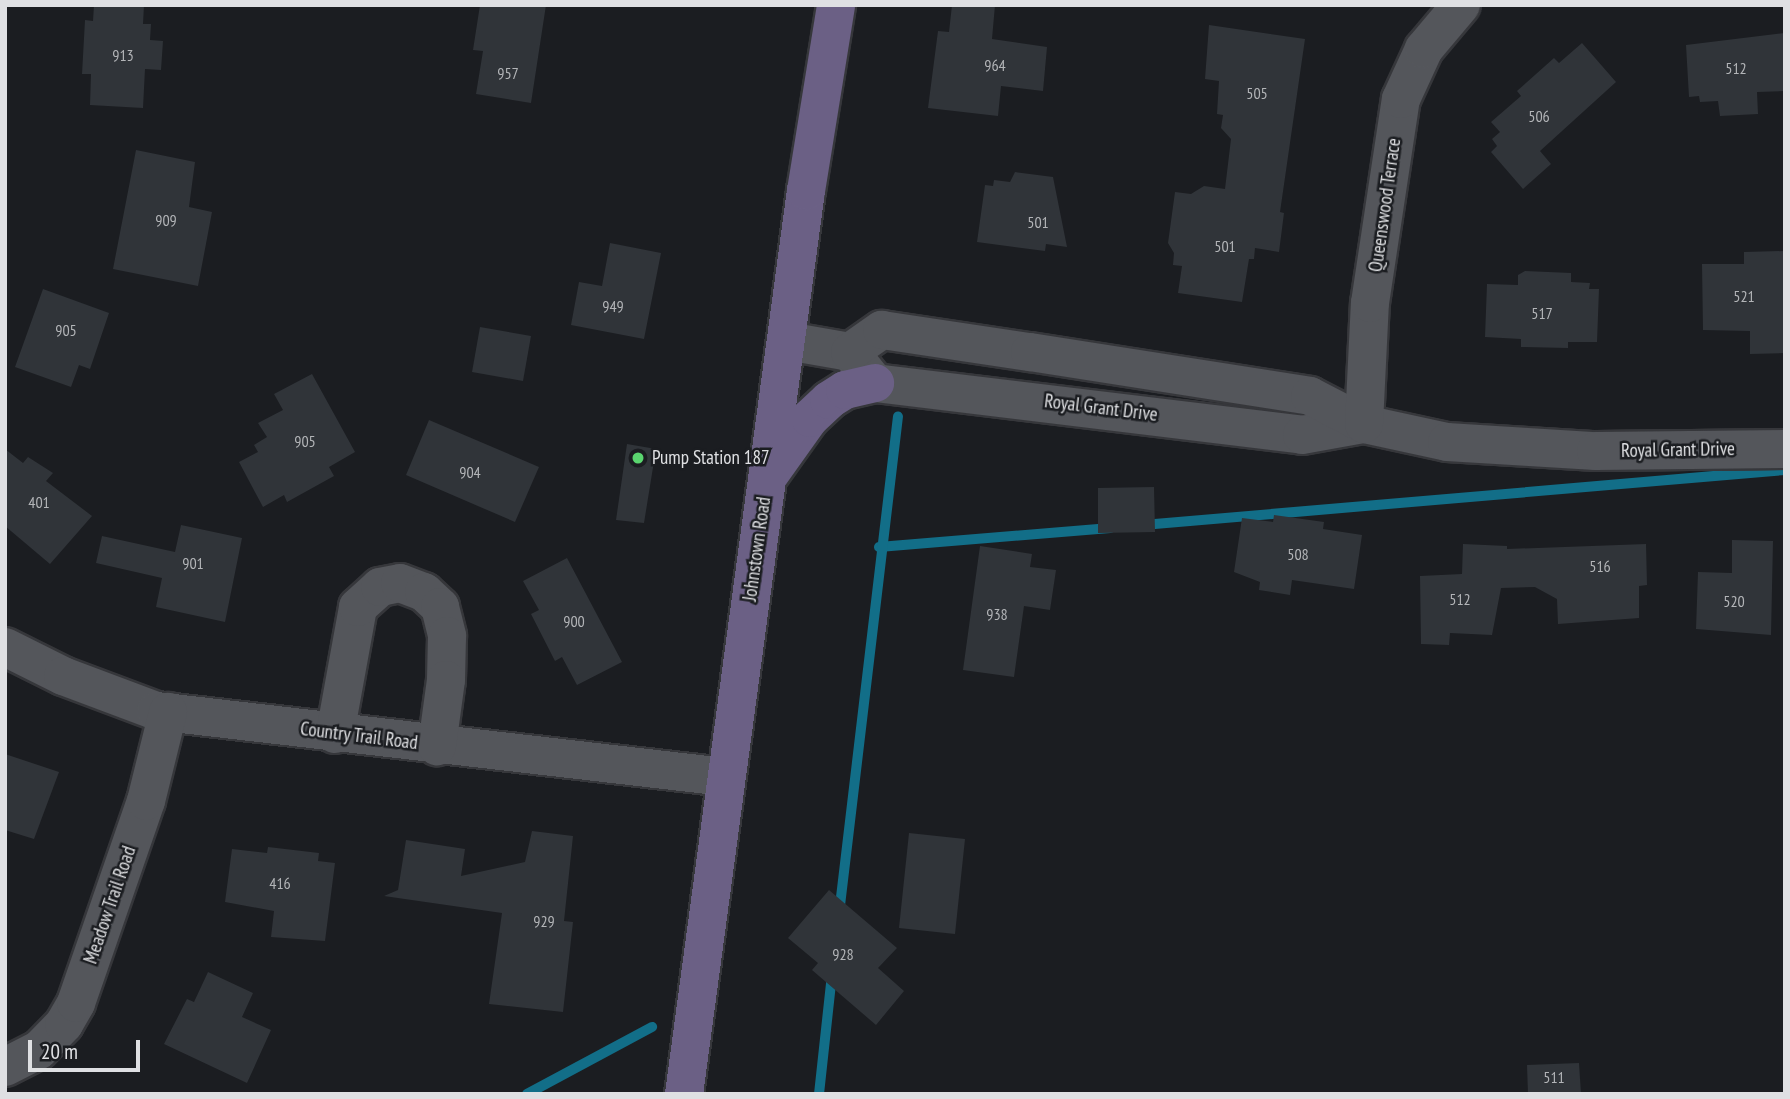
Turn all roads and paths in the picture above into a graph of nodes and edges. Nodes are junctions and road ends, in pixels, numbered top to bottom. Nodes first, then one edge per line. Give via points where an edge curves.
1 (836, 5) edge
2 (1461, 5) edge
3 (787, 341) junction
4 (850, 352) junction
5 (876, 383) junction
6 (1364, 424) junction
7 (1785, 449) edge
8 (767, 479) junction
9 (5, 647) edge
10 (168, 712) junction
11 (335, 734) junction
12 (437, 746) junction
13 (724, 777) junction
14 (5, 1068) edge
15 (684, 1094) edge

1 - 3 main road, Johnstown Road
2 - 6 street, Queenswood Terrace via 1424,49 1401,99 1370,303
3 - 4 street
3 - 8 main road, Johnstown Road
4 - 5 street
4 - 6 street, Royal Grant Drive via 882,330 1310,396
5 - 6 street, Royal Grant Drive via 1302,435
5 - 8 main road via 845,390 829,400 810,418
6 - 7 street, Royal Grant Drive via 1447,442 1582,450
8 - 13 main road, Johnstown Road
9 - 10 street, Country Trail Road via 63,676
10 - 11 street, Country Trail Road
10 - 14 street, Meadow Trail Road via 146,801 76,1003 64,1024 39,1050
11 - 12 street, Country Trail Road
11 - 12 street via 358,607 380,587 400,583 424,592 440,607 447,636
12 - 13 street, Country Trail Road
13 - 15 main road, Johnstown Road

